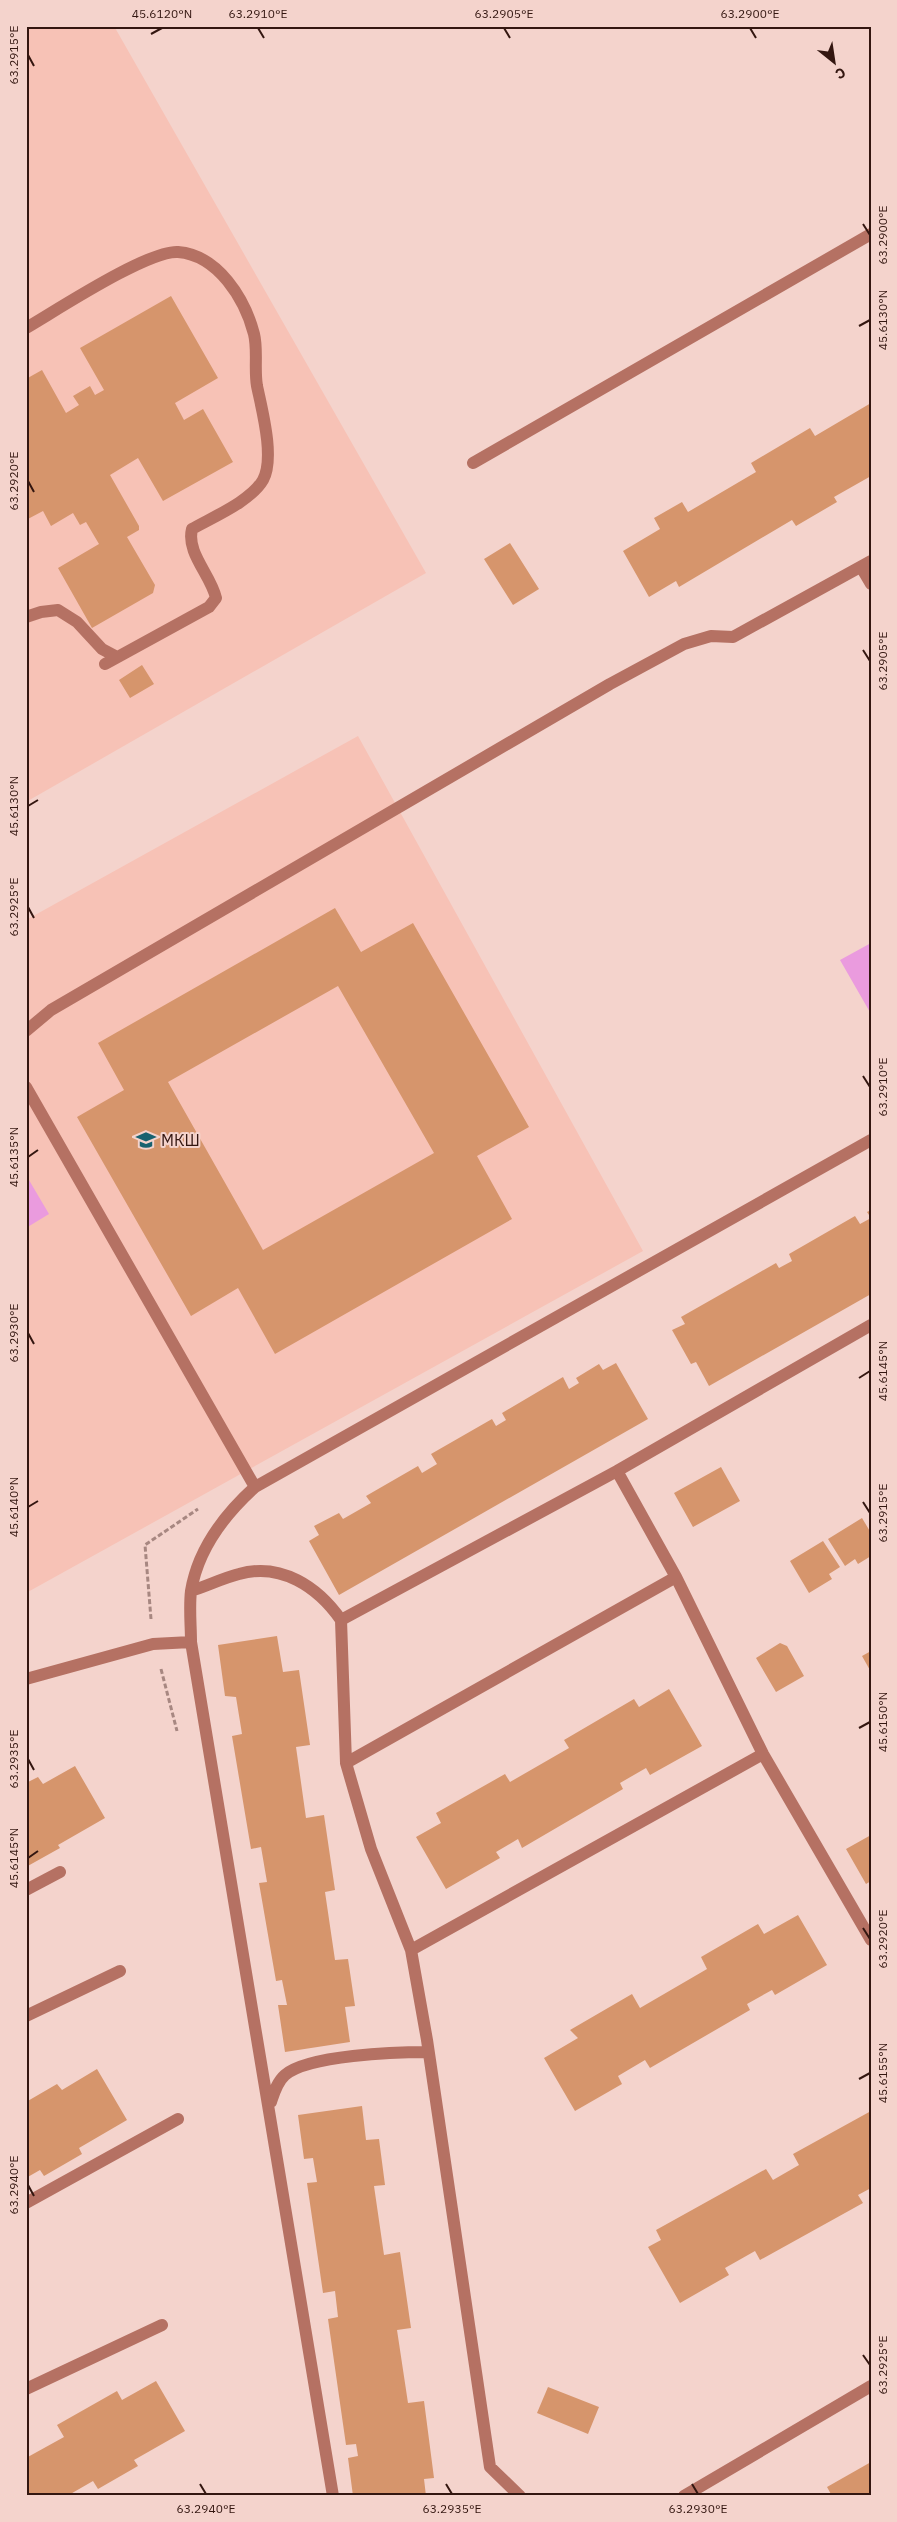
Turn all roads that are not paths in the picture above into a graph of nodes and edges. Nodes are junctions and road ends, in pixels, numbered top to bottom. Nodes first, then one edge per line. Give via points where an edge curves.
1 (871, 234) edge
2 (26, 328) edge
3 (473, 463) dead end
4 (866, 564) edge
5 (871, 584) edge
6 (26, 617) edge
7 (117, 657) junction
8 (105, 664) dead end
9 (26, 1031) edge
10 (26, 1087) edge
11 (871, 1140) edge
12 (871, 1326) edge
13 (617, 1471) junction
14 (255, 1487) junction
15 (676, 1577) junction
16 (191, 1591) junction
17 (341, 1620) junction
18 (191, 1642) junction
19 (26, 1679) edge
20 (763, 1754) junction
21 (346, 1763) junction
22 (60, 1872) dead end
23 (26, 1890) edge
24 (871, 1940) edge
25 (411, 1950) junction
26 (120, 1971) dead end
27 (26, 2016) edge
28 (428, 2052) junction
29 (270, 2105) junction
30 (178, 2118) dead end
31 (26, 2203) edge
32 (162, 2325) dead end
33 (871, 2386) edge
34 (26, 2389) edge
35 (333, 2496) edge
36 (520, 2496) edge
37 (684, 2496) edge

1 - 3 street
2 - 7 street via 136,265 157,255 178,252 196,257 216,269 229,282 245,309 254,335 255,373 263,415 267,468 263,480 251,495 192,529 190,536 195,554 214,586 216,598 210,607
4 - 5 street
4 - 9 street via 733,637 711,636 684,644 610,684 50,1010
6 - 7 street via 58,610 77,622 102,649
7 - 8 street
10 - 14 street
11 - 14 street
12 - 13 street
13 - 15 street
13 - 17 street
14 - 16 street via 232,1508 206,1545
15 - 20 street
15 - 21 street
16 - 17 street via 240,1573 276,1571 306,1584
16 - 18 street
17 - 21 street
18 - 19 street via 153,1644
18 - 29 street
20 - 24 street
20 - 25 street
21 - 25 street via 371,1849
22 - 23 street
25 - 28 street
26 - 27 street
28 - 29 street via 394,2052 308,2064 285,2075 276,2087
28 - 36 street via 490,2467
29 - 35 street
30 - 31 street
32 - 34 street
33 - 37 street

